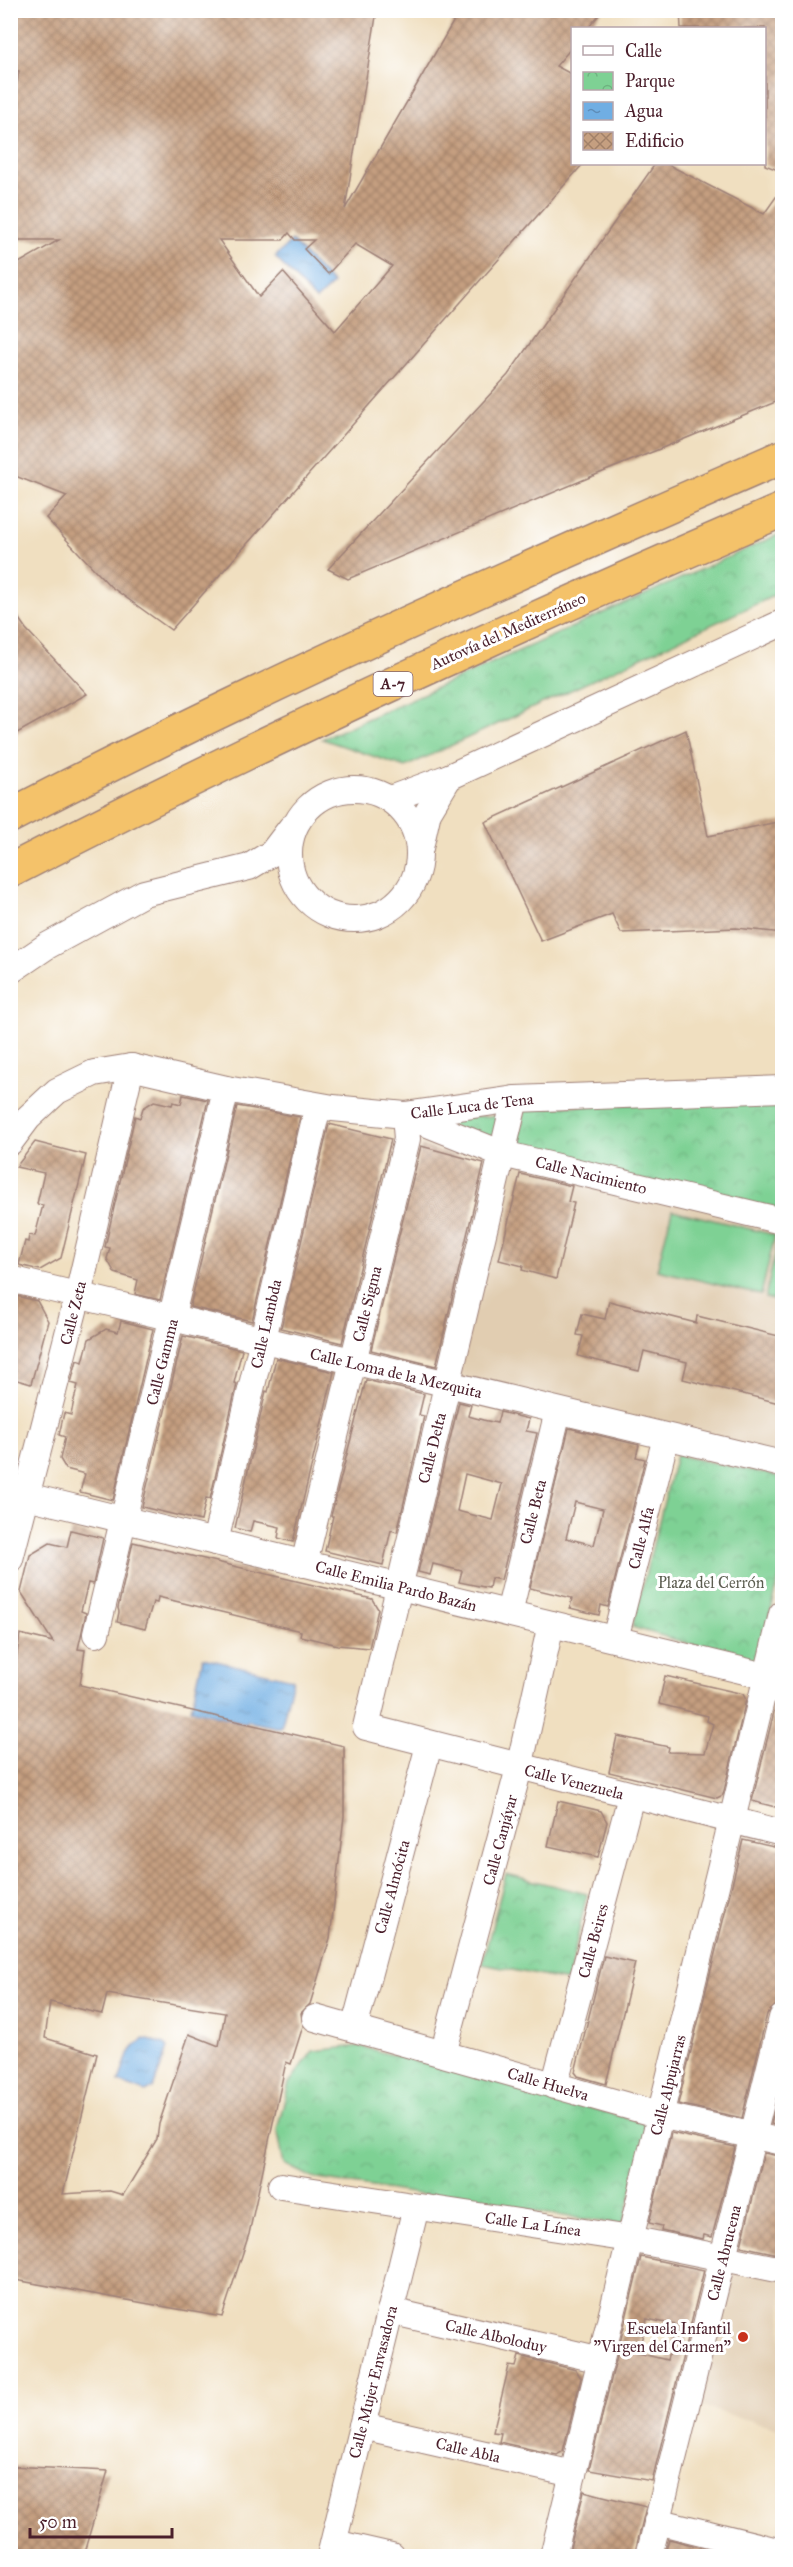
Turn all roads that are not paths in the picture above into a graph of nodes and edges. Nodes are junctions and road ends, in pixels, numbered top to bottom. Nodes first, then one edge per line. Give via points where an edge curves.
1 (783, 457) edge
2 (783, 510) edge
3 (783, 623) edge
4 (449, 777) junction
5 (390, 799) junction
6 (10, 816) edge
7 (300, 816) junction
8 (420, 852) junction
9 (249, 867) junction
10 (10, 871) edge
11 (296, 886) junction
12 (12, 970) edge
13 (131, 1067) junction
14 (226, 1089) junction
15 (783, 1089) edge
16 (515, 1099) junction
17 (318, 1106) junction
18 (405, 1114) junction
19 (10, 1142) edge
20 (503, 1154) junction
21 (783, 1221) edge
22 (10, 1279) edge
23 (78, 1295) junction
24 (172, 1318) junction
25 (262, 1340) junction
26 (353, 1362) junction
27 (447, 1385) junction
28 (558, 1411) junction
29 (666, 1437) junction
30 (783, 1464) edge
31 (19, 1494) edge
32 (123, 1519) junction
33 (215, 1542) junction
34 (10, 1558) edge
35 (304, 1564) junction
36 (399, 1587) junction
37 (509, 1613) junction
38 (783, 1614) edge
39 (551, 1624) junction
40 (96, 1634) dead end
41 (615, 1640) junction
42 (775, 1678) edge
43 (366, 1727) joint
44 (429, 1745) junction
45 (519, 1768) junction
46 (631, 1796) junction
47 (732, 1821) junction
48 (783, 1833) edge
49 (315, 2018) dead end
50 (783, 2018) edge
51 (354, 2029) junction
52 (443, 2054) junction
53 (554, 2086) junction
54 (660, 2115) junction
55 (753, 2135) junction
56 (783, 2142) edge
57 (281, 2186) dead end
58 (416, 2207) junction
59 (630, 2239) junction
60 (723, 2257) junction
61 (783, 2270) edge
62 (390, 2311) junction
63 (601, 2360) junction
64 (362, 2426) junction
65 (573, 2474) junction
66 (657, 2521) junction
67 (332, 2550) edge
68 (783, 2552) edge
69 (391, 2556) edge
70 (553, 2556) edge
71 (649, 2556) edge

1 - 6 highway via 235,703
2 - 10 highway, Autovía del Mediterráneo / A-7 via 255,747
3 - 4 street
4 - 5 street
4 - 8 street via 428,812
5 - 7 street via 372,790 352,788 314,801
5 - 8 street via 406,813
7 - 9 street via 272,853
7 - 11 street via 288,850
8 - 11 street via 416,874 406,893 371,918 349,920 328,915 310,903
9 - 11 street
9 - 12 street via 144,893 46,946
13 - 14 street, Calle Luca de Tena
13 - 19 street via 94,1073 57,1090
13 - 23 street, Calle Zeta
14 - 17 street, Calle Luca de Tena
14 - 24 street, Calle Gamma
15 - 16 street, Calle Luca de Tena
16 - 18 street, Calle Luca de Tena
16 - 20 street, Calle Delta
17 - 18 street, Calle Luca de Tena
17 - 25 street, Calle Lambda
18 - 20 street, Calle Nacimiento
18 - 26 street, Calle Sigma via 407,1139
20 - 21 street, Calle Nacimiento
20 - 27 street, Calle Delta
22 - 23 street, Calle Loma de la Mezquita
23 - 24 street, Calle Loma de la Mezquita
23 - 31 street, Calle Zeta
24 - 25 street, Calle Loma de la Mezquita
24 - 32 street, Calle Gamma
25 - 26 street, Calle Loma de la Mezquita
25 - 33 street, Calle Lambda
26 - 27 street, Calle Loma de la Mezquita
26 - 35 street, Calle Sigma
27 - 28 street, Calle Loma de la Mezquita
27 - 36 street, Calle Delta
28 - 29 street, Calle Loma de la Mezquita
28 - 37 street, Calle Beta
29 - 30 street, Calle Loma de la Mezquita
29 - 41 street, Calle Alfa
31 - 32 street, Calle Emilia Pardo Bazán
31 - 34 street, Calle Zeta
32 - 33 street, Calle Emilia Pardo Bazán
32 - 40 street, Calle Gamma
33 - 35 street, Calle Emilia Pardo Bazán
35 - 36 street, Calle Emilia Pardo Bazán
36 - 37 street, Calle Emilia Pardo Bazán
36 - 43 street, Calle Delta
37 - 39 street, Calle Emilia Pardo Bazán
38 - 42 street, Calle Alpujarras
39 - 41 street, Calle Emilia Pardo Bazán
39 - 45 street, Calle Canjáyar
41 - 42 street, Calle Emilia Pardo Bazán
42 - 47 street, Calle Alpujarras
43 - 44 street, Calle Venezuela
44 - 45 street, Calle Venezuela
44 - 51 street, Calle Almócita
45 - 46 street, Calle Venezuela
45 - 52 street, Calle Canjáyar
46 - 47 street, Calle Venezuela
46 - 53 street, Calle Beires
47 - 48 street, Calle Venezuela
47 - 54 street, Calle Alpujarras
49 - 51 street, Calle Huelva
50 - 55 street, Calle Abrucena
51 - 52 street, Calle Huelva
52 - 53 street, Calle Huelva
53 - 54 street, Calle Huelva
54 - 55 street, Calle Huelva
54 - 59 street, Calle Alpujarras
55 - 56 street, Calle Huelva
55 - 60 street, Calle Abrucena
57 - 58 street, Calle La Línea
58 - 59 street, Calle La Línea
58 - 62 street, Calle Mujer Envasadora
59 - 60 street, Calle La Línea
59 - 63 street, Calle Alpujarras
60 - 61 street, Calle La Línea
60 - 66 street, Calle Abrucena
62 - 63 street, Calle Alboloduy
62 - 64 street, Calle Mujer Envasadora
63 - 65 street, Calle Alpujarras
64 - 65 street, Calle Abla
64 - 67 street, Calle Mujer Envasadora
65 - 70 street, Calle Alpujarras
66 - 68 street
66 - 71 street, Calle Abrucena
67 - 69 street

